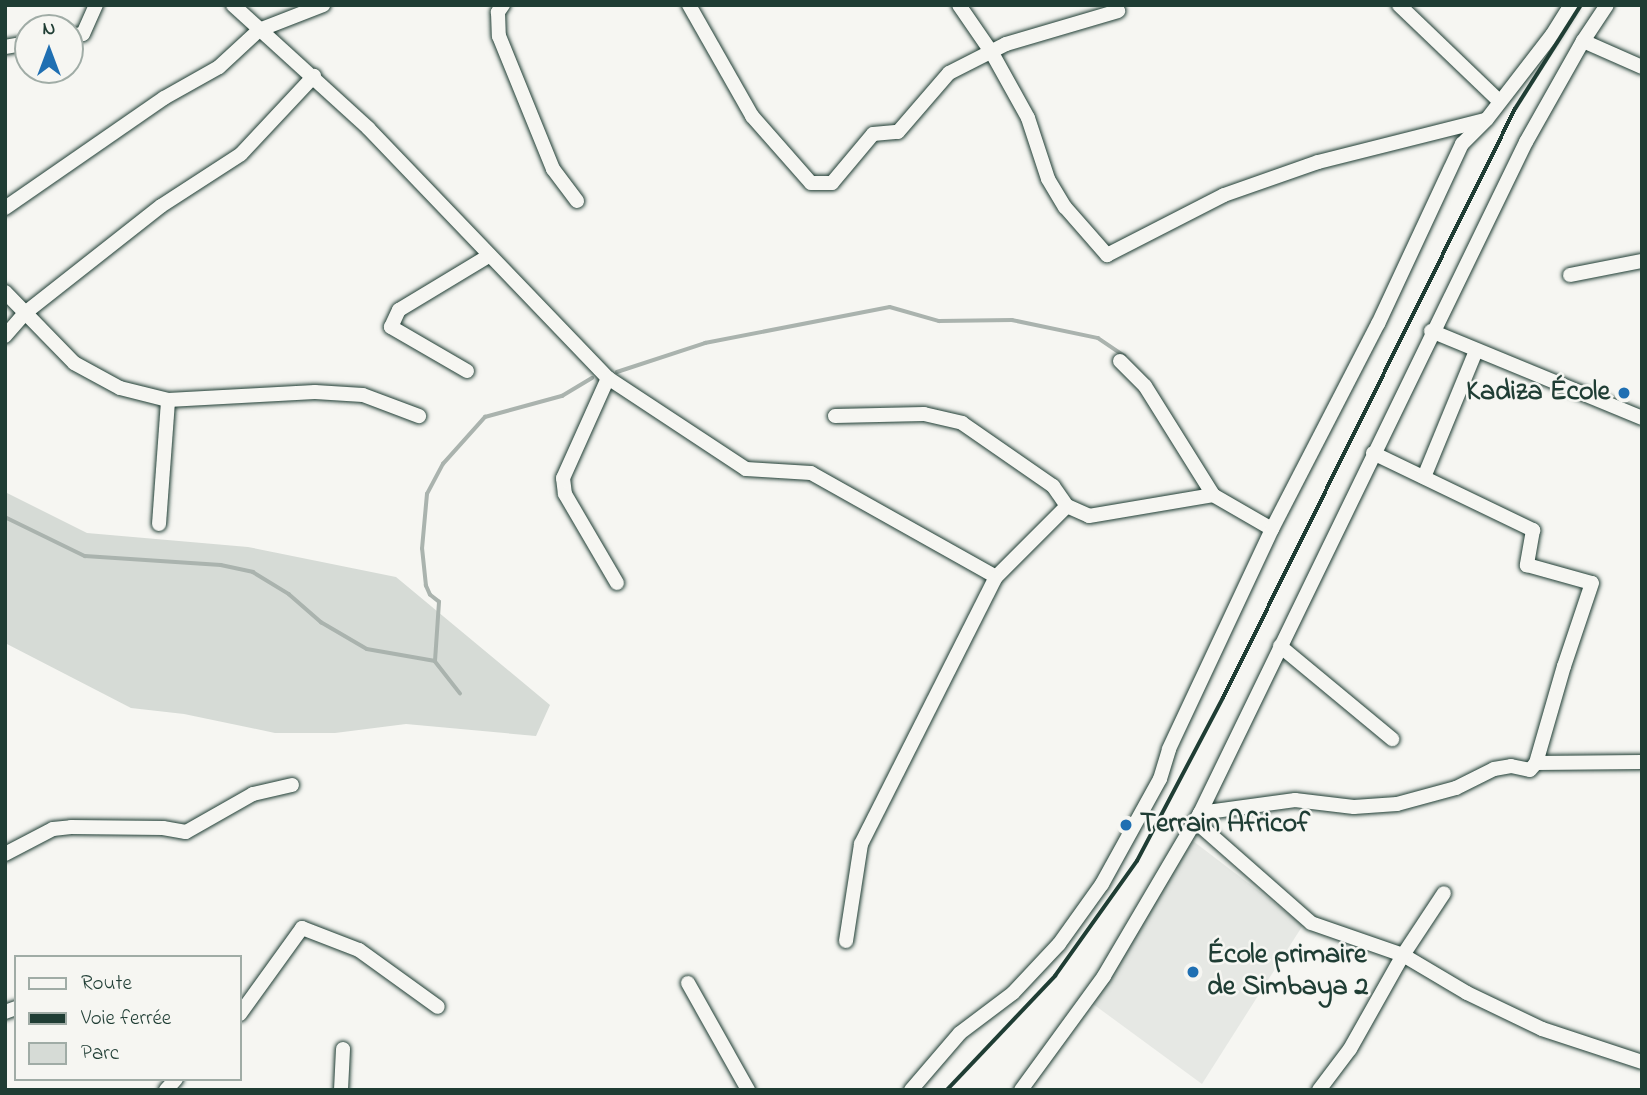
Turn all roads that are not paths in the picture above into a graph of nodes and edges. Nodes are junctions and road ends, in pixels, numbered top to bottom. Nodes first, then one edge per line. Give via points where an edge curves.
1 (96, 5) edge
2 (233, 5) edge
3 (323, 5) edge
4 (503, 5) edge
5 (689, 5) edge
6 (958, 5) edge
7 (1399, 5) edge
8 (1572, 5) edge
9 (1607, 5) edge
10 (1118, 11) dead end
11 (259, 30) junction
12 (84, 32) edge
13 (1583, 41) junction
14 (992, 53) junction
15 (1642, 67) edge
16 (314, 76) junction
17 (1499, 101) junction
18 (1487, 120) junction
19 (577, 201) dead end
20 (5, 208) edge
21 (490, 255) junction
22 (1642, 261) edge
23 (1570, 275) dead end
24 (5, 292) edge
25 (25, 313) junction
26 (1431, 331) junction
27 (5, 336) edge
28 (1476, 351) junction
29 (1120, 361) dead end
30 (467, 371) dead end
31 (608, 378) junction
32 (168, 400) junction
33 (419, 415) dead end
34 (835, 416) dead end
35 (1642, 418) edge
36 (1373, 453) junction
37 (1424, 477) junction
38 (1213, 495) junction
39 (1067, 506) junction
40 (159, 524) dead end
41 (1272, 529) junction
42 (996, 578) junction
43 (617, 583) dead end
44 (1280, 646) junction
45 (1392, 739) dead end
46 (1642, 762) edge
47 (1536, 764) junction
48 (292, 785) dead end
49 (1197, 817) junction
50 (5, 854) edge
51 (1444, 893) dead end
52 (846, 941) dead end
53 (1403, 955) junction
54 (688, 983) dead end
55 (438, 1007) dead end
56 (242, 1011) edge
57 (343, 1049) dead end
58 (1642, 1062) edge
59 (1030, 1088) edge
60 (341, 1090) edge
61 (748, 1090) edge
62 (911, 1090) edge
63 (1319, 1090) edge

1 - 12 street
2 - 11 street
3 - 11 street
4 - 19 street via 498,12 499,36 553,169
5 - 14 street via 752,116 810,183 832,183 873,134 898,132 949,73
6 - 14 street
7 - 17 street
8 - 17 street
9 - 13 street
10 - 14 street via 1006,44
11 - 16 street
11 - 20 street via 219,66 164,98
13 - 15 street
13 - 26 street via 1526,142
14 - 18 street via 1028,118 1048,179 1065,207 1107,255 1224,195 1318,162
16 - 21 street
16 - 25 street via 241,154 161,206
17 - 18 street
18 - 41 street via 1462,144 1378,324
21 - 30 street via 399,310 391,327
21 - 31 street
22 - 23 street
24 - 25 street
25 - 27 street
25 - 32 street via 74,363 120,388
26 - 28 street
26 - 36 street
28 - 35 street
28 - 37 street
29 - 38 street via 1145,386
31 - 42 street via 746,469 811,473
31 - 43 street via 563,478 565,494
32 - 33 street via 327,392 363,395
32 - 40 street
34 - 39 street via 924,414 962,423 1053,486
36 - 37 street
36 - 44 street
37 - 47 street via 1533,530 1527,565 1592,583
38 - 39 street via 1089,516
38 - 41 street
39 - 42 street
41 - 62 street via 1169,749 1160,779 1095,894 1013,993 960,1033
42 - 52 street via 861,844
44 - 45 street
44 - 49 street
46 - 47 street
47 - 49 street via 1530,770 1494,769 1456,788 1397,804 1354,807 1295,800
48 - 50 street via 253,793 186,832 53,829
49 - 53 street via 1311,923
49 - 59 street via 1104,976
51 - 53 street
53 - 58 street via 1542,1029
53 - 63 street via 1350,1049
54 - 61 street
55 - 56 street via 359,950 302,928
57 - 60 street

